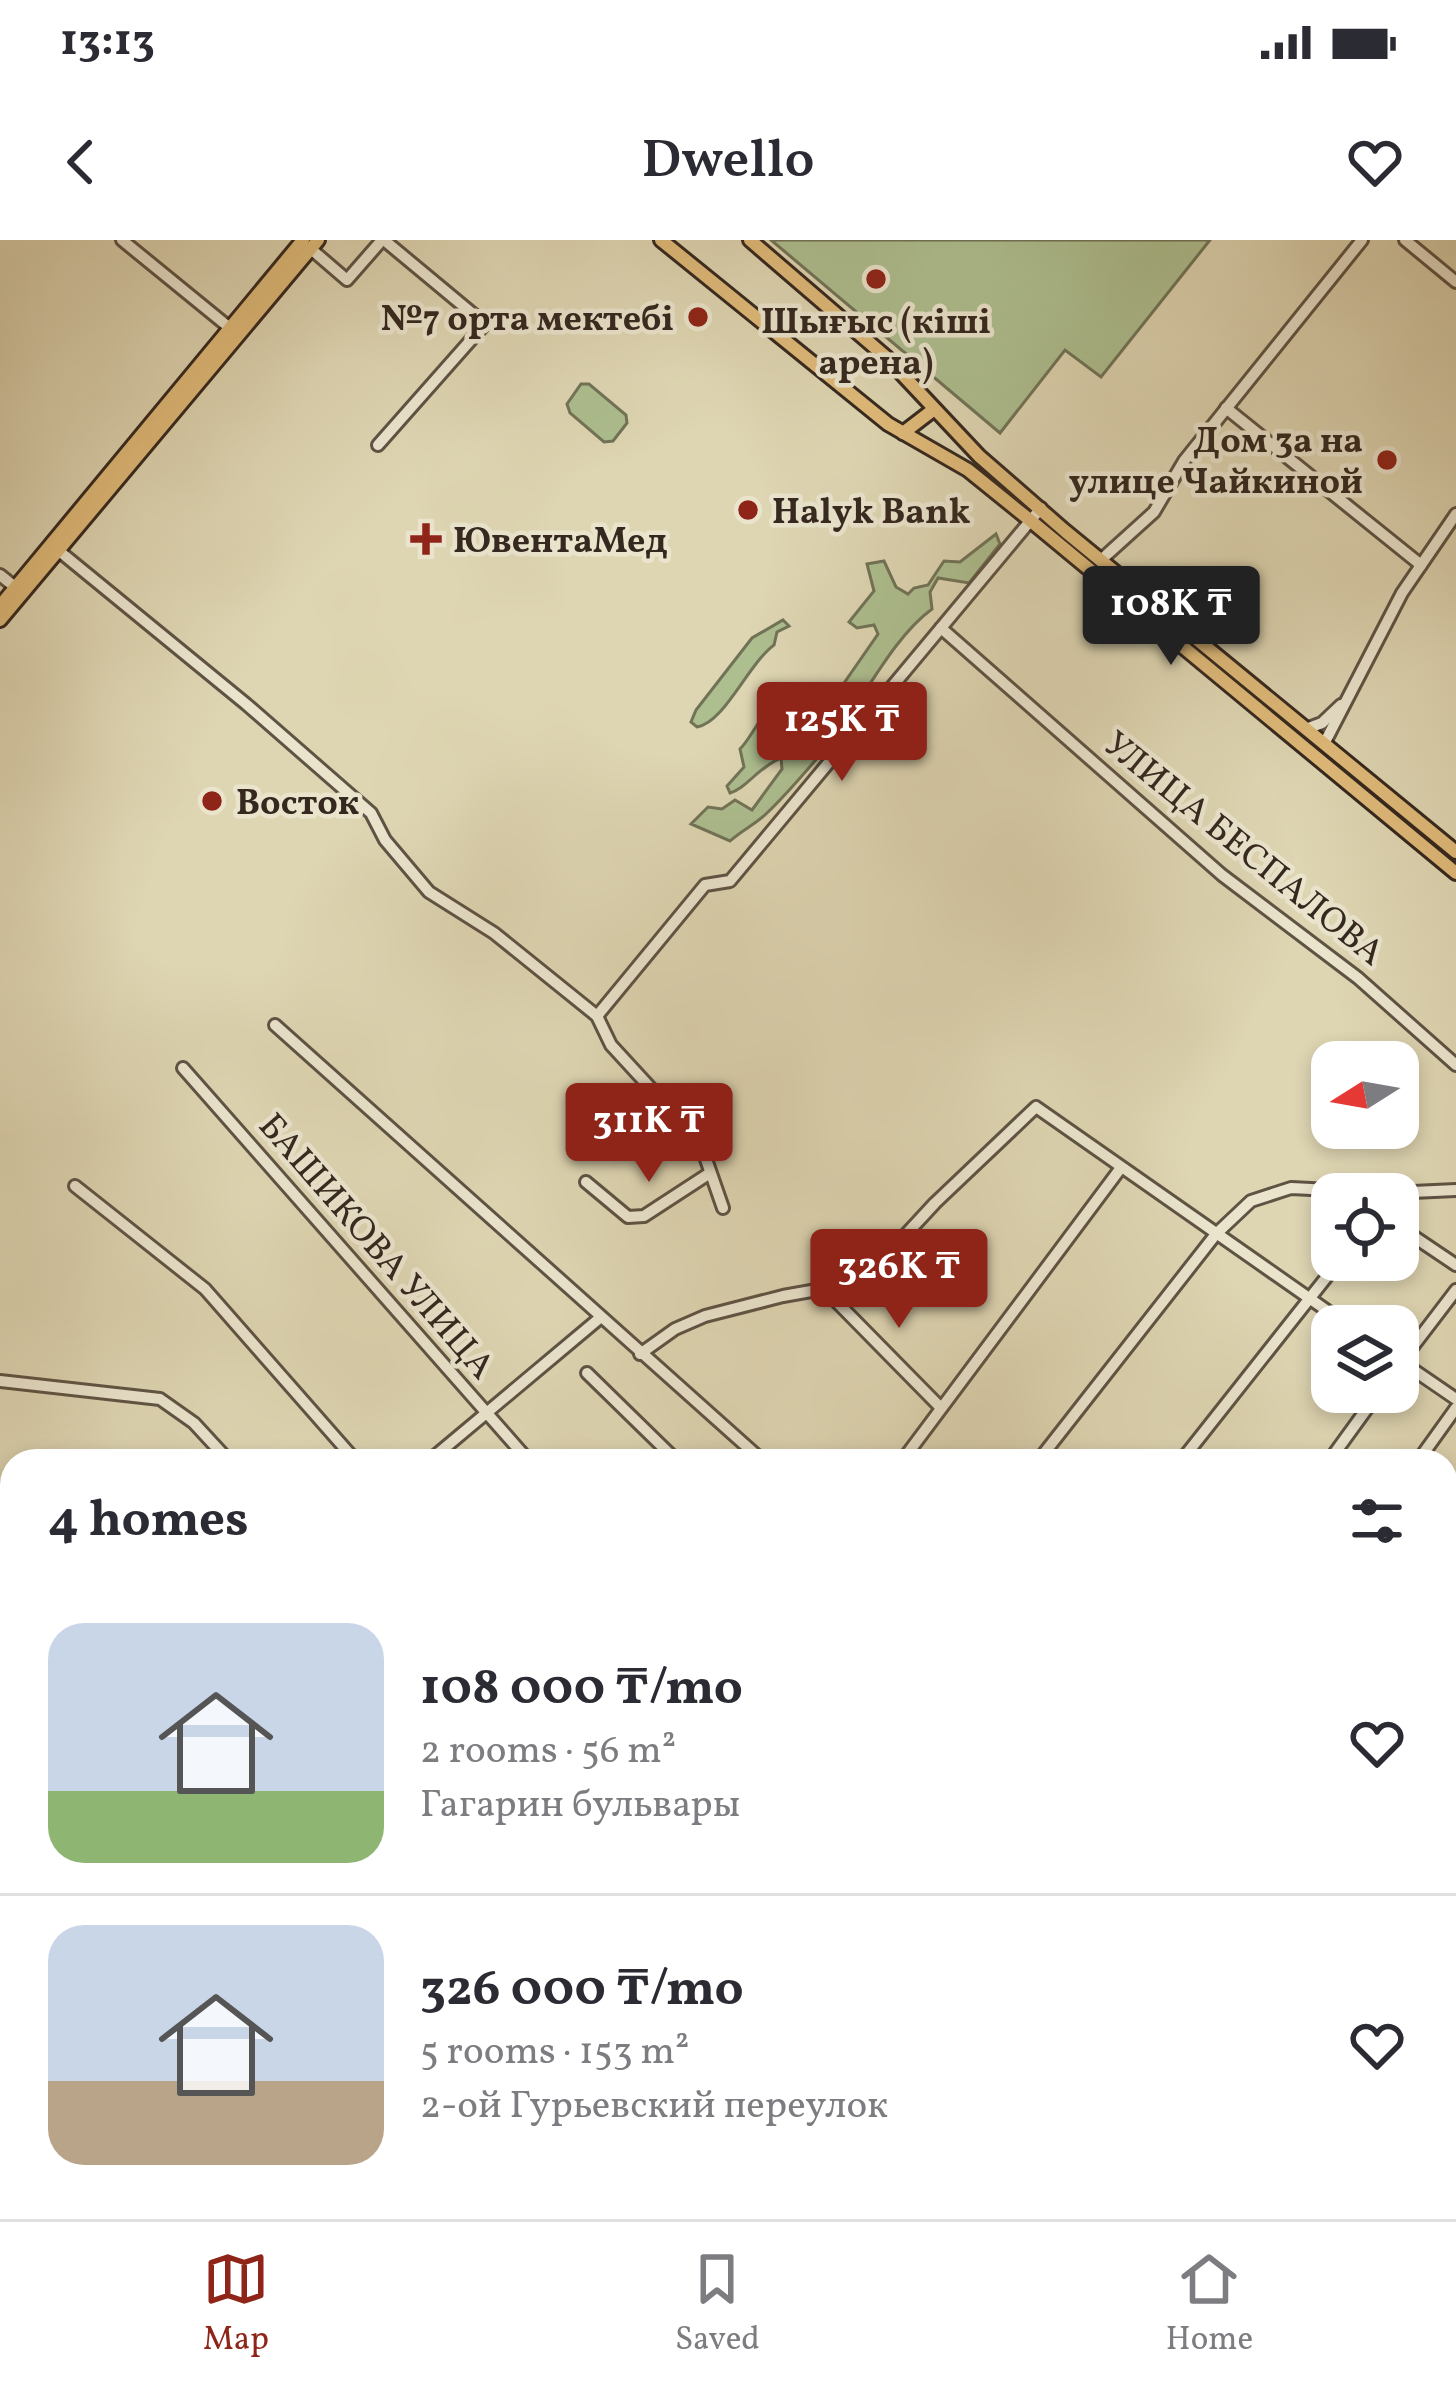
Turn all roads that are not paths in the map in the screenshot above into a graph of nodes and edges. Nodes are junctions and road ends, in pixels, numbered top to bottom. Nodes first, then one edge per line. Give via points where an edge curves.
1 (122, 240) edge
2 (383, 240) edge
3 (661, 240) edge
4 (750, 240) edge
5 (1363, 240) edge
6 (1405, 240) edge
7 (311, 243) edge
8 (1456, 282) edge
9 (235, 332) junction
10 (1226, 408) junction
11 (933, 410) junction
12 (903, 433) junction
13 (378, 445) dead end
14 (1041, 508) junction
15 (1456, 514) edge
16 (1031, 521) junction
17 (55, 548) junction
18 (1102, 559) junction
19 (1421, 565) junction
20 (0, 575) edge
21 (15, 587) junction
22 (0, 606) edge
23 (0, 620) edge
24 (941, 628) junction
25 (1347, 699) junction
26 (1306, 729) junction
27 (1324, 744) junction
28 (1316, 757) junction
29 (1456, 852) edge
30 (1456, 874) edge
31 (597, 1016) junction
32 (274, 1025) dead end
33 (1456, 1065) edge
34 (182, 1068) dead end
35 (1120, 1169) junction
36 (710, 1173) junction
37 (586, 1182) dead end
38 (75, 1186) dead end
39 (1311, 1188) edge
40 (1456, 1190) edge
41 (1419, 1192) edge
42 (723, 1208) dead end
43 (1216, 1234) junction
44 (1419, 1240) edge
45 (1456, 1264) edge
46 (1323, 1281) edge
47 (823, 1288) junction
48 (1456, 1290) edge
49 (1309, 1298) junction
50 (1319, 1305) edge
51 (602, 1317) junction
52 (1419, 1337) edge
53 (640, 1354) junction
54 (587, 1373) dead end
55 (1419, 1375) edge
56 (0, 1381) edge
57 (1456, 1399) edge
58 (941, 1408) junction
59 (1456, 1408) edge
60 (485, 1412) junction
61 (1364, 1413) edge
62 (218, 1449) edge
63 (345, 1449) edge
64 (443, 1449) edge
65 (518, 1449) edge
66 (664, 1449) edge
67 (748, 1449) edge
68 (911, 1449) edge
69 (1047, 1449) edge
70 (1189, 1449) edge
71 (1338, 1449) edge
72 (1427, 1449) edge

1 - 9 street
2 - 7 street via 347,280
2 - 13 street via 484,324
3 - 12 main road
4 - 11 main road via 886,357
5 - 10 street
6 - 8 street
7 - 9 main road
9 - 17 main road
10 - 18 street via 1154,512
10 - 19 street
11 - 12 main road
11 - 14 main road
12 - 16 main road via 968,470
14 - 16 street
14 - 18 main road
15 - 19 street
16 - 24 street
16 - 28 main road
17 - 21 main road
17 - 23 main road
17 - 31 street via 371,813 429,892
18 - 26 main road
19 - 25 street
20 - 21 street
21 - 22 main road
24 - 31 street via 730,881 705,885
24 - 33 street, УЛИЦА БЕСПАЛОВА via 1222,875
25 - 26 street
25 - 27 street
26 - 27 main road
27 - 28 main road
27 - 29 main road
28 - 30 main road
31 - 36 street via 611,1046 700,1142
32 - 51 street
34 - 60 street, БАШИКОВА УЛИЦА
35 - 43 street
35 - 47 street via 1036,1107 862,1282
35 - 58 street
36 - 37 street via 644,1216 628,1217
36 - 42 street
38 - 63 street via 205,1289
39 - 43 street via 1251,1201
40 - 41 street
43 - 49 street
43 - 69 street
44 - 45 street
46 - 49 street
47 - 53 street via 704,1316
47 - 58 street
48 - 52 street
49 - 50 street
49 - 70 street
51 - 53 street
51 - 60 street
53 - 67 street
54 - 66 street
55 - 57 street
56 - 62 street via 160,1399
58 - 68 street
59 - 72 street
60 - 64 street
60 - 65 street, БАШИКОВА УЛИЦА
61 - 71 street

